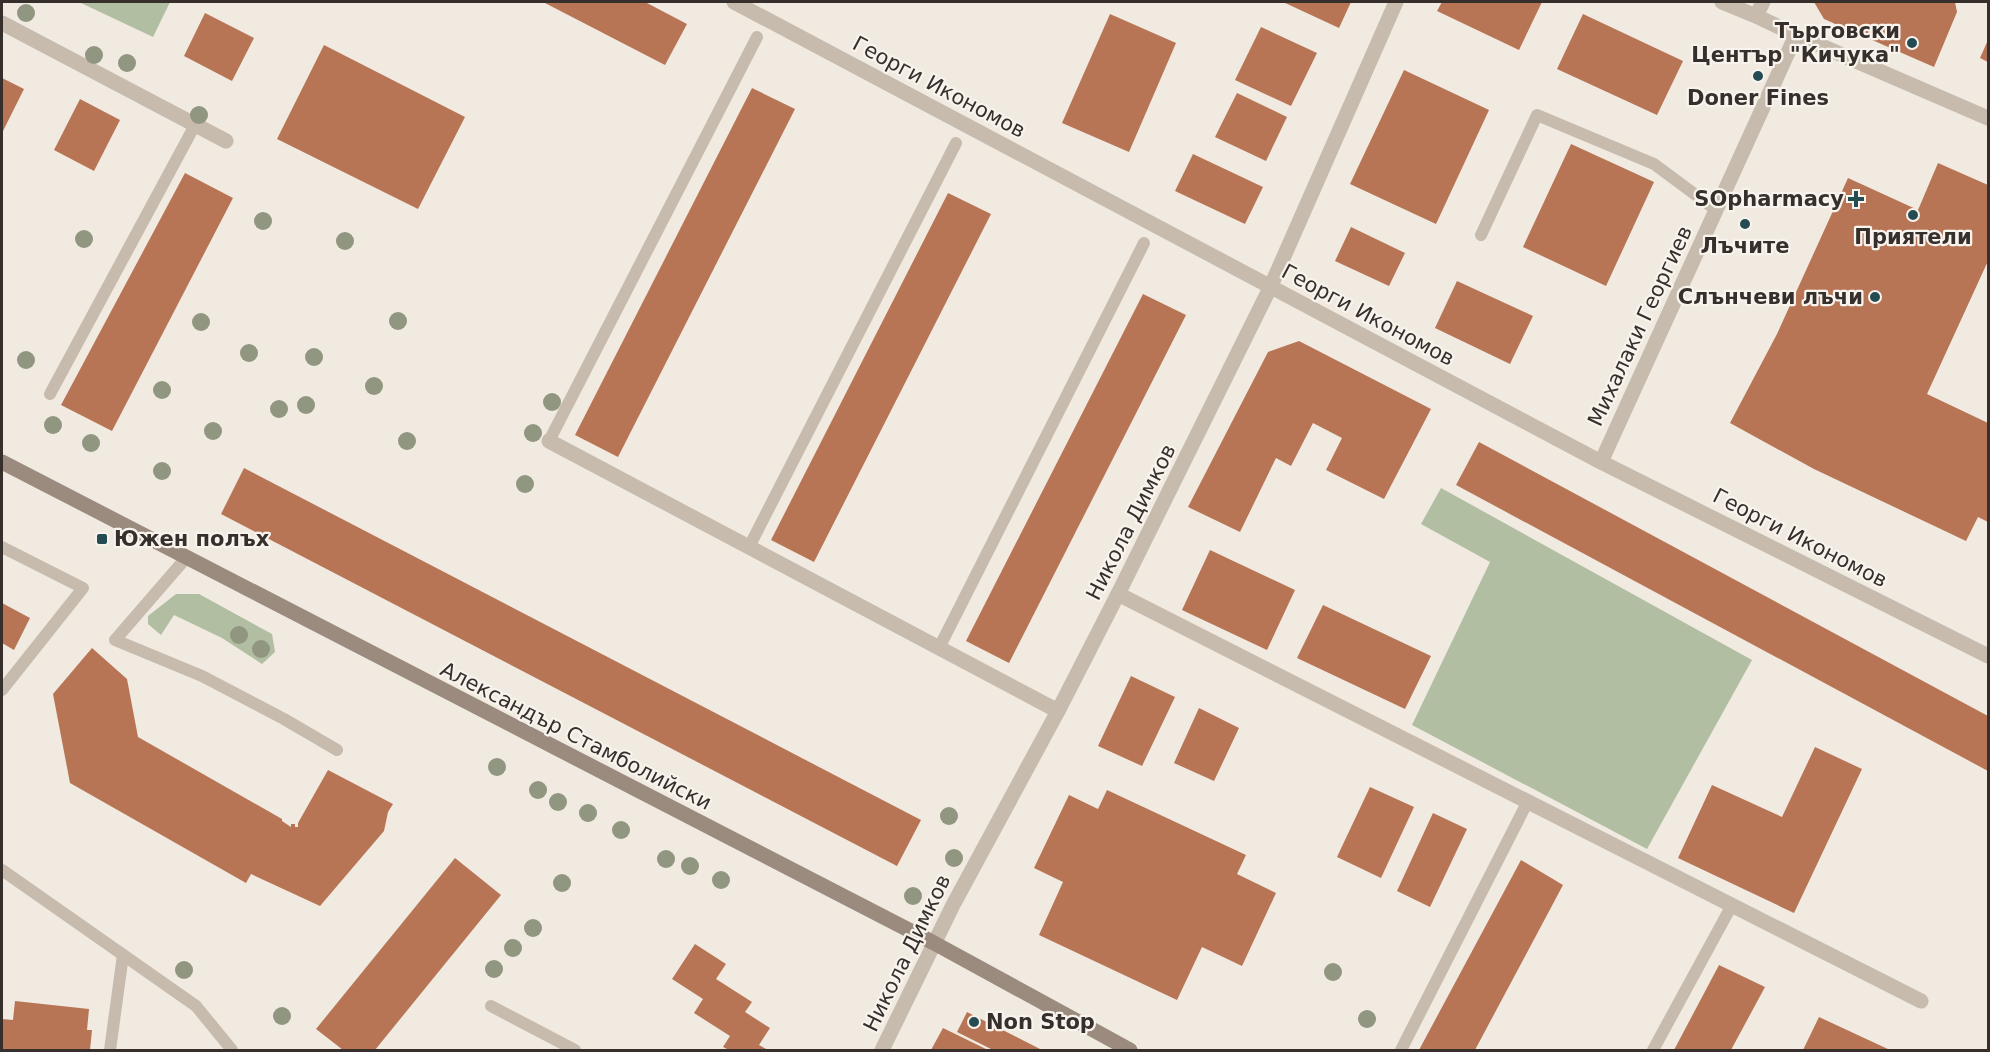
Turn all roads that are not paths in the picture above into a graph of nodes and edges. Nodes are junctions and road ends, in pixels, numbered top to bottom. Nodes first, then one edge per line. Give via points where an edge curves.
1 (734, 2) edge
2 (1396, 2) edge
3 (1722, 2) edge
4 (1763, 2) edge
5 (1756, 16) junction
6 (2, 23) edge
7 (1796, 34) junction
8 (757, 37) dead end
9 (1989, 118) edge
10 (195, 125) junction
11 (226, 141) dead end
12 (956, 143) dead end
13 (1716, 210) junction
14 (1481, 235) dead end
15 (1144, 243) dead end
16 (1270, 288) junction
17 (50, 394) dead end
18 (549, 441) joint
19 (2, 462) edge
20 (1601, 462) junction
21 (749, 547) junction
22 (2, 548) edge
23 (186, 558) junction
24 (1118, 594) junction
25 (939, 648) junction
26 (1989, 656) edge
27 (2, 690) edge
28 (1058, 711) junction
29 (337, 750) dead end
30 (1528, 801) junction
31 (2, 870) edge
32 (1732, 904) junction
33 (934, 944) junction
34 (123, 955) junction
35 (1921, 1000) dead end
36 (491, 1006) dead end
37 (110, 1050) edge
38 (232, 1050) edge
39 (575, 1050) edge
40 (882, 1050) edge
41 (1130, 1050) edge
42 (1401, 1050) edge
43 (1653, 1050) edge

1 - 16 street, Георги Икономов
2 - 16 street, Никола Димков
3 - 5 street
4 - 5 street
5 - 7 street
6 - 10 street
7 - 9 street
7 - 13 street, Михалаки Георгиев
8 - 18 lane
10 - 11 street
10 - 17 lane
12 - 21 lane
13 - 14 lane via 1654,164 1537,116
13 - 20 street, Михалаки Георгиев
15 - 25 lane
16 - 20 street, Георги Икономов
16 - 24 street, Никола Димков
18 - 21 street
19 - 23 street, Александър Стамболийски
20 - 26 street, Георги Икономов
21 - 25 street
22 - 27 lane via 83,588
23 - 29 lane via 115,640 202,676
23 - 33 street, Александър Стамболийски
24 - 28 street, Никола Димков
24 - 30 street
25 - 28 street
28 - 33 street, Никола Димков
30 - 32 street
30 - 42 lane
31 - 34 lane
32 - 35 street
32 - 43 lane
33 - 40 street, Никола Димков
33 - 41 street, Александър Стамболийски
34 - 37 lane
34 - 38 lane via 196,1006
36 - 39 lane

